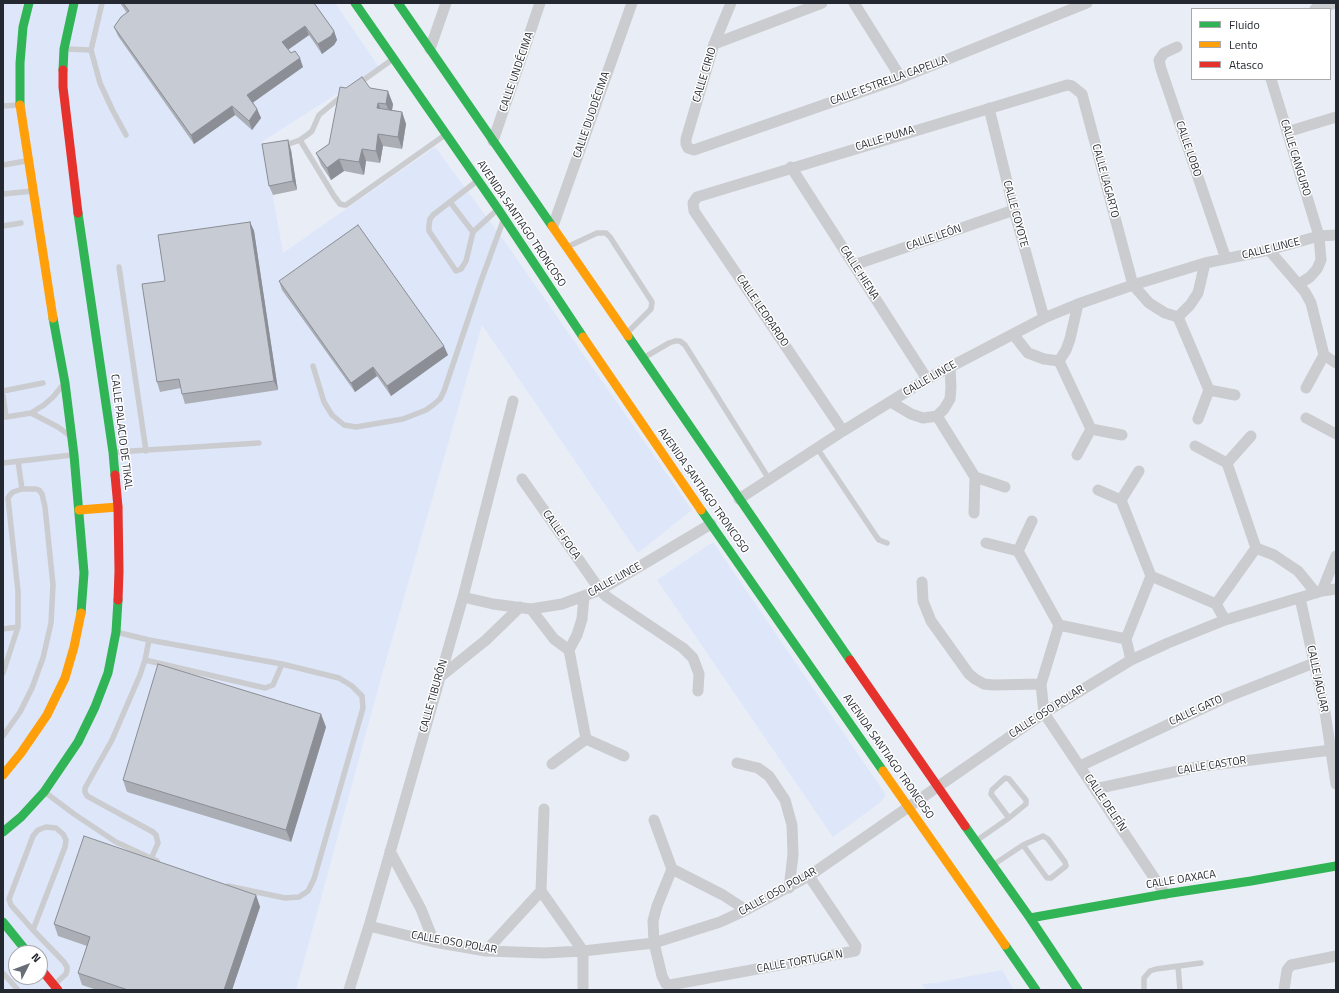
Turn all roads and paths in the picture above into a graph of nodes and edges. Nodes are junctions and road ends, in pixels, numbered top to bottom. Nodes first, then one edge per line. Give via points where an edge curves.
1 (29, 3) edge
2 (74, 3) edge
3 (102, 3) edge
4 (355, 3) edge
5 (398, 3) edge
6 (446, 3) edge
7 (540, 3) edge
8 (632, 3) edge
9 (731, 3) edge
10 (822, 3) edge
11 (854, 3) edge
12 (1086, 3) edge
13 (1336, 3) edge
14 (1318, 8) edge
15 (714, 44) junction
16 (1177, 47) dead end
17 (64, 49) junction
18 (430, 49) junction
19 (91, 50) junction
20 (393, 58) junction
21 (901, 78) junction
22 (1271, 80) edge
23 (1067, 85) joint
24 (355, 87) edge
25 (349, 91) edge
26 (20, 105) junction
27 (3, 106) edge
28 (989, 108) junction
29 (1336, 116) edge
30 (1287, 132) junction
31 (446, 134) junction
32 (126, 135) dead end
33 (300, 140) junction
34 (493, 141) junction
35 (280, 147) edge
36 (688, 148) joint
37 (28, 161) junction
38 (3, 165) edge
39 (791, 167) junction
40 (477, 181) junction
41 (32, 191) junction
42 (3, 194) edge
43 (704, 194) joint
44 (450, 202) junction
45 (498, 209) junction
46 (1014, 210) junction
47 (504, 219) junction
48 (21, 223) dead end
49 (3, 226) edge
50 (553, 226) junction
51 (474, 232) junction
52 (1336, 235) edge
53 (1319, 236) junction
54 (567, 247) junction
55 (1269, 250) junction
56 (1226, 259) junction
57 (1205, 264) junction
58 (854, 265) junction
59 (119, 267) dead end
60 (1299, 284) junction
61 (1134, 285) junction
62 (1078, 304) junction
63 (1178, 317) junction
64 (1044, 318) junction
65 (626, 333) junction
66 (1013, 334) junction
67 (1324, 355) junction
68 (643, 358) junction
69 (1060, 361) junction
70 (1336, 363) edge
71 (313, 366) dead end
72 (950, 367) junction
73 (927, 379) junction
74 (43, 383) dead end
75 (65, 383) junction
76 (1306, 388) dead end
77 (1209, 390) junction
78 (3, 392) edge
79 (1235, 395) dead end
80 (3, 396) edge
81 (513, 401) dead end
82 (891, 402) junction
83 (32, 413) junction
84 (937, 416) junction
85 (4, 417) edge
86 (1198, 418) dead end
87 (1306, 418) dead end
88 (1091, 430) junction
89 (843, 431) junction
90 (1336, 434) edge
91 (1122, 435) dead end
92 (1251, 436) dead end
93 (72, 438) junction
94 (259, 443) dead end
95 (1195, 446) dead end
96 (816, 448) junction
97 (146, 451) junction
98 (113, 452) junction
99 (74, 455) junction
100 (1076, 455) dead end
101 (18, 461) junction
102 (3, 463) edge
103 (1227, 463) junction
104 (1139, 471) dead end
105 (975, 477) junction
106 (522, 479) dead end
107 (769, 479) junction
108 (1006, 487) dead end
109 (22, 489) junction
110 (1098, 490) dead end
111 (739, 499) junction
112 (1120, 500) junction
113 (118, 507) junction
114 (79, 510) junction
115 (974, 513) dead end
116 (1032, 521) dead end
117 (711, 524) junction
118 (887, 542) dead end
119 (986, 543) dead end
120 (1256, 548) junction
121 (1018, 551) junction
122 (1336, 556) edge
123 (1151, 576) junction
124 (922, 582) dead end
125 (600, 590) junction
126 (1336, 590) edge
127 (1319, 592) junction
128 (463, 596) junction
129 (584, 597) junction
130 (1300, 598) junction
131 (1216, 604) junction
132 (520, 607) junction
133 (532, 609) junction
134 (1225, 620) junction
135 (1059, 625) junction
136 (18, 627) junction
137 (3, 629) edge
138 (116, 632) junction
139 (1126, 639) junction
140 (149, 640) junction
141 (569, 650) junction
142 (145, 660) junction
143 (1131, 660) junction
144 (1314, 663) junction
145 (282, 664) junction
146 (3, 673) edge
147 (440, 677) junction
148 (1041, 684) junction
149 (698, 691) dead end
150 (1044, 713) junction
151 (3, 736) edge
152 (586, 739) junction
153 (1331, 750) junction
154 (624, 756) dead end
155 (737, 763) dead end
156 (552, 764) dead end
157 (1080, 766) junction
158 (3, 775) edge
159 (1336, 784) edge
160 (937, 786) junction
161 (1095, 789) junction
162 (44, 792) junction
163 (908, 806) junction
164 (544, 809) dead end
165 (1009, 818) junction
166 (654, 820) dead end
167 (3, 832) edge
168 (976, 841) junction
169 (1023, 845) junction
170 (390, 851) junction
171 (151, 859) junction
172 (163, 864) edge
173 (993, 865) junction
174 (1336, 866) edge
175 (672, 869) junction
176 (809, 876) junction
177 (218, 883) edge
178 (789, 888) junction
179 (541, 891) junction
180 (1165, 894) junction
181 (746, 910) junction
182 (1030, 918) junction
183 (3, 922) edge
184 (369, 926) junction
185 (33, 930) junction
186 (434, 942) junction
187 (654, 943) junction
188 (22, 945) edge
189 (486, 951) junction
190 (583, 951) junction
191 (1336, 956) edge
192 (1201, 963) dead end
193 (1178, 966) junction
194 (3, 973) edge
195 (48, 978) edge
196 (56, 987) edge
197 (18, 990) edge
198 (349, 990) edge
199 (584, 990) edge
200 (1036, 990) edge
201 (1078, 990) edge
202 (1144, 990) edge
203 (1180, 990) edge
204 (1284, 990) edge

1 - 26 main road via 23,27
2 - 17 main road, CALLE PALACIO DE TIKAL
3 - 19 lane
4 - 20 main road, AVENIDA SANTIAGO TRONCOSO
5 - 18 main road
6 - 18 street
7 - 34 street, CALLE UNDÉCIMA
8 - 50 street, CALLE DUODÉCIMA
9 - 15 street, CALLE CIRIO
10 - 15 street
11 - 21 street
12 - 21 street, CALLE ESTRELLA CAPELLA
13 - 14 street
15 - 36 street, CALLE CIRIO via 686,139
16 - 56 street, CALLE LOBO via 1164,53 1159,60 1161,69
17 - 19 lane
17 - 98 main road, CALLE PALACIO DE TIKAL via 63,87 81,238
18 - 34 main road
19 - 32 lane via 100,83
20 - 24 lane
20 - 31 main road, AVENIDA SANTIAGO TRONCOSO
21 - 36 street, CALLE ESTRELLA CAPELLA via 694,150
22 - 30 street, CALLE CANGURO
23 - 28 street, CALLE PUMA
23 - 61 street, CALLE LAGARTO via 1076,88 1082,94
25 - 33 lane via 329,105 319,115 312,131
26 - 27 lane
26 - 37 main road
28 - 39 street, CALLE PUMA
28 - 46 street, CALLE COYOTE
29 - 30 street
30 - 53 street, CALLE CANGURO
31 - 33 lane via 346,205 340,204 334,196
31 - 40 main road, AVENIDA SANTIAGO TRONCOSO
33 - 35 lane
34 - 50 main road
37 - 38 lane
37 - 41 main road
39 - 43 street, CALLE PUMA
39 - 58 street, CALLE HIENA
40 - 44 lane
40 - 45 main road, AVENIDA SANTIAGO TRONCOSO
41 - 42 lane
41 - 75 main road
43 - 89 street, CALLE LEOPARDO via 697,196 693,203 694,212
44 - 51 lane
44 - 51 lane via 433,215 429,225 430,232 456,271 461,269 466,261
45 - 47 main road, AVENIDA SANTIAGO TRONCOSO
45 - 51 lane
46 - 58 street, CALLE LEÓN
46 - 64 street, CALLE COYOTE
47 - 71 lane via 444,391 433,405 403,419 356,427 344,425 332,415 324,402
47 - 117 main road, AVENIDA SANTIAGO TRONCOSO
48 - 49 lane
50 - 54 main road
52 - 53 street, CALLE LINCE
53 - 55 street, CALLE LINCE
53 - 60 street, CALLE CANGURO via 1321,260 1310,277
54 - 65 main road
54 - 65 lane via 597,233 606,233 610,236 652,302 651,309
55 - 56 street, CALLE LINCE
55 - 60 street
56 - 57 street, CALLE LINCE
57 - 61 street, CALLE LINCE
57 - 63 street via 1198,292
58 - 73 street, CALLE HIENA
59 - 97 lane
60 - 67 street via 1311,303
61 - 62 street, CALLE LINCE
61 - 63 street via 1149,303 1165,313
62 - 64 street, CALLE LINCE
62 - 69 street via 1070,339
63 - 77 street
64 - 66 street, CALLE LINCE
65 - 68 main road
66 - 69 street via 1028,353
66 - 72 street, CALLE LINCE
67 - 70 street
67 - 76 street
68 - 107 lane via 669,342 680,341 685,345
68 - 111 main road
69 - 88 street
72 - 73 street, CALLE LINCE
72 - 84 street via 950,399
73 - 82 street, CALLE LINCE
74 - 78 lane
75 - 83 lane via 53,397
75 - 93 main road
77 - 79 street
77 - 86 street
80 - 85 lane
81 - 128 street, CALLE TIBURÓN
82 - 84 street via 923,418
82 - 89 street, CALLE LINCE
83 - 85 lane
83 - 93 lane
84 - 105 street
87 - 90 street
88 - 91 street
88 - 100 street
89 - 96 street, CALLE LINCE
92 - 103 street
93 - 99 main road
94 - 97 lane
95 - 103 street
96 - 107 street, CALLE LINCE
96 - 118 lane via 879,540
97 - 98 lane
98 - 113 main road, CALLE PALACIO DE TIKAL
99 - 101 lane
99 - 114 main road
101 - 102 lane
101 - 109 lane
103 - 120 street
104 - 112 street
105 - 108 street
105 - 115 street
106 - 125 street, CALLE FOCA
107 - 111 street, CALLE LINCE
109 - 136 lane via 13,492 8,498 18,591
109 - 151 lane via 39,490 45,507 53,585 51,624 43,658 32,688 20,712
110 - 112 street
111 - 160 main road
112 - 123 street
113 - 114 main road
113 - 138 main road, CALLE PALACIO DE TIKAL via 119,571
114 - 158 main road via 84,573 82,607 74,647 65,678 47,714
116 - 121 street
117 - 125 street, CALLE LINCE
117 - 163 main road, AVENIDA SANTIAGO TRONCOSO
119 - 121 street
120 - 127 street via 1274,555 1298,571
120 - 131 street
121 - 135 street
122 - 127 street
123 - 131 street
123 - 139 street
124 - 148 street via 923,601 931,621 969,674 984,684
125 - 129 street, CALLE LINCE
125 - 149 street, CALLE FOCA via 683,648 693,658 699,674
126 - 127 street, CALLE OSO POLAR
127 - 130 street, CALLE OSO POLAR
128 - 132 street, CALLE LINCE via 493,604
128 - 147 street, CALLE TIBURÓN
129 - 133 street, CALLE LINCE
129 - 141 street via 582,619
130 - 134 street, CALLE OSO POLAR
130 - 144 street, CALLE JAGUAR
131 - 134 street
132 - 133 street, CALLE LINCE
132 - 147 street via 486,640
133 - 141 street via 554,639
134 - 143 street, CALLE OSO POLAR via 1168,642
135 - 139 street
135 - 148 street
136 - 137 lane
136 - 146 lane
138 - 140 lane
138 - 162 main road, CALLE PALACIO DE TIKAL via 108,673 95,707 78,742
139 - 143 street
140 - 142 lane
140 - 145 lane
141 - 152 street
142 - 145 lane via 265,688 273,685
142 - 171 lane via 112,740 85,792 87,796 156,835 158,842
143 - 150 street, CALLE OSO POLAR
144 - 153 street, CALLE JAGUAR
144 - 157 street, CALLE GATO via 1225,698
145 - 177 lane via 339,678 362,696 363,708 316,872 308,891 299,897 285,898
147 - 170 street, CALLE TIBURÓN
148 - 150 street
150 - 157 street, CALLE DELFÍN
150 - 160 street, CALLE OSO POLAR
152 - 154 street
152 - 156 street
153 - 159 street, CALLE JAGUAR
153 - 161 street, CALLE CASTOR via 1197,767
155 - 178 street via 758,768 769,776 785,800 792,825 793,855
157 - 161 street, CALLE DELFÍN
160 - 163 street, CALLE OSO POLAR
160 - 168 main road
161 - 180 street, CALLE DELFÍN
162 - 167 main road, CALLE PALACIO DE TIKAL
162 - 171 lane via 116,842
163 - 176 street, CALLE OSO POLAR
163 - 200 main road, AVENIDA SANTIAGO TRONCOSO
164 - 179 street
165 - 165 lane via 1027,802 1009,779 1005,778 991,794
165 - 168 lane
166 - 175 street
168 - 173 main road
169 - 169 lane via 1045,836 1066,866 1051,878 1047,878
169 - 173 lane
170 - 184 street, CALLE TIBURÓN
170 - 186 street via 417,902
171 - 172 lane
173 - 182 main road
174 - 180 main road, CALLE OAXACA
175 - 181 street via 716,891
175 - 187 street via 653,921
176 - 178 street, CALLE OSO POLAR
176 - 187 street, CALLE TORTUGA N via 856,946 855,951 670,985 666,984 662,976
178 - 181 street, CALLE OSO POLAR
179 - 189 street
179 - 190 street
180 - 182 main road, CALLE OAXACA
181 - 187 street, CALLE OSO POLAR via 720,922
182 - 201 main road
183 - 188 main road
184 - 186 street, CALLE OSO POLAR
184 - 198 street, CALLE TIBURÓN
185 - 185 lane via 12,905 9,896 33,836 38,830 46,827 56,828 66,840 65,847
185 - 196 lane via 67,967 66,974
186 - 189 street, CALLE OSO POLAR
187 - 190 street, CALLE OSO POLAR
189 - 190 street, CALLE OSO POLAR
190 - 199 street
191 - 204 street via 1291,965 1287,970
192 - 193 lane
193 - 202 lane via 1150,971 1144,978
193 - 203 lane
194 - 197 lane
195 - 196 main road

